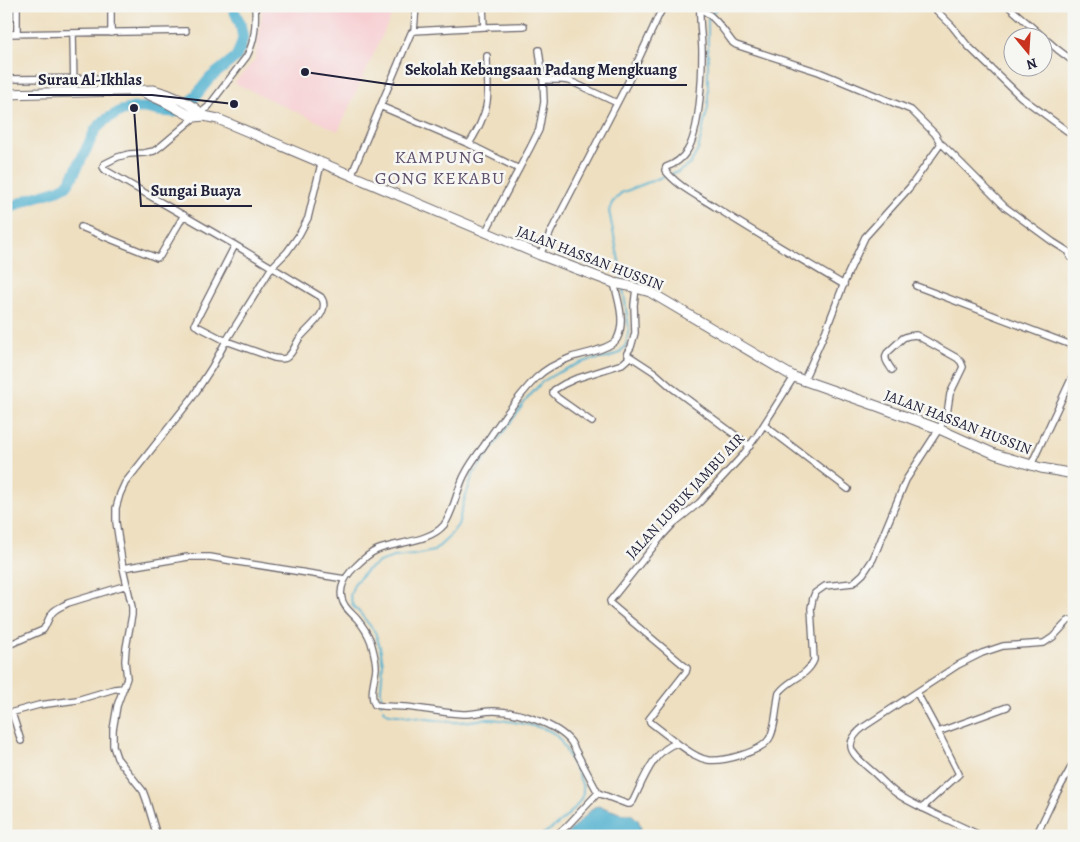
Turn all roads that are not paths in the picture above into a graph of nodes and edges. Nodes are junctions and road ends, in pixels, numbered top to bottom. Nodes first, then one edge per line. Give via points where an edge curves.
1 (17, 6) edge
2 (110, 6) edge
3 (416, 6) edge
4 (483, 6) edge
5 (664, 6) edge
6 (932, 6) edge
7 (1008, 6) edge
8 (254, 8) edge
9 (702, 9) edge
10 (484, 26) junction
11 (524, 26) dead end
12 (414, 31) junction
13 (186, 32) dead end
14 (73, 33) junction
15 (111, 33) junction
16 (6, 34) edge
17 (18, 34) junction
18 (538, 50) dead end
19 (487, 56) dead end
20 (1074, 62) edge
21 (74, 78) junction
22 (126, 78) dead end
23 (6, 79) edge
24 (543, 80) junction
25 (74, 93) junction
26 (6, 94) edge
27 (617, 103) junction
28 (380, 106) junction
29 (197, 114) junction
30 (1074, 136) edge
31 (469, 144) junction
32 (941, 144) junction
33 (321, 164) junction
34 (519, 169) junction
35 (351, 176) junction
36 (184, 215) junction
37 (81, 227) dead end
38 (485, 233) junction
39 (235, 245) junction
40 (1071, 252) edge
41 (540, 255) junction
42 (1074, 259) edge
43 (272, 267) junction
44 (616, 284) junction
45 (844, 285) junction
46 (916, 286) dead end
47 (633, 287) junction
48 (226, 341) junction
49 (1074, 346) edge
50 (629, 355) junction
51 (892, 370) dead end
52 (1074, 373) edge
53 (794, 377) junction
54 (804, 380) junction
55 (592, 422) dead end
56 (764, 425) junction
57 (938, 429) junction
58 (750, 446) junction
59 (1031, 465) junction
60 (1074, 474) edge
61 (848, 489) dead end
62 (123, 568) junction
63 (345, 579) junction
64 (127, 585) junction
65 (1074, 614) edge
66 (1074, 619) edge
67 (6, 646) edge
68 (124, 688) junction
69 (917, 693) junction
70 (1007, 707) dead end
71 (9, 713) edge
72 (938, 732) junction
73 (21, 741) dead end
74 (677, 743) junction
75 (1074, 762) edge
76 (598, 793) junction
77 (922, 808) junction
78 (157, 836) edge
79 (555, 836) edge
80 (982, 836) edge
81 (1036, 836) edge

1 - 17 street
2 - 15 street
3 - 12 street
4 - 10 street
5 - 27 street
6 - 30 street via 1021,97
7 - 20 street
8 - 29 street via 256,26 247,56 208,108
9 - 32 street via 736,45 819,72 911,110
9 - 45 street via 700,99 695,129 686,152 666,167 666,171 673,179 743,225
10 - 11 street
10 - 12 street
12 - 28 street
13 - 15 street
14 - 15 street
14 - 17 street
14 - 21 street
16 - 17 street
18 - 24 street
19 - 31 street via 486,109
21 - 22 street
21 - 23 street
21 - 25 street
24 - 27 street via 570,81
24 - 34 street via 540,125
25 - 26 street, JALAN HASSAN HUSSIN
25 - 29 street, JALAN HASSAN HUSSIN via 154,90
27 - 41 street
28 - 31 street
28 - 35 street
29 - 33 street, JALAN HASSAN HUSSIN via 222,121
29 - 36 street via 154,151 118,157 103,167
31 - 34 street
32 - 40 street via 1005,207
32 - 45 street via 910,186 864,237
33 - 35 street, JALAN HASSAN HUSSIN
33 - 43 street via 314,199 300,235
34 - 38 street
35 - 38 street, JALAN HASSAN HUSSIN
36 - 37 street via 157,258
36 - 39 street
38 - 41 street, JALAN HASSAN HUSSIN
39 - 43 street
39 - 48 street via 195,324
40 - 42 street via 1070,257
41 - 44 street, JALAN HASSAN HUSSIN
43 - 48 street
43 - 48 street via 321,297 323,310 283,359
44 - 47 street, JALAN HASSAN HUSSIN
44 - 63 street via 621,318 616,341 570,358 536,378 500,420 475,458 464,476 448,518 438,531 376,550 363,558
45 - 54 street
46 - 49 street
47 - 50 street via 635,333
47 - 53 street, JALAN HASSAN HUSSIN via 650,292
48 - 62 street via 192,398 122,488 116,522
50 - 55 street via 622,364 575,379 554,390 558,398
50 - 58 street
51 - 57 street via 885,355 904,338 916,335 961,362 963,367 951,390 947,414
52 - 59 street
53 - 54 street, JALAN HASSAN HUSSIN
53 - 56 street, JALAN LUBUK JAMBU AIR
54 - 57 street, JALAN HASSAN HUSSIN
56 - 58 street, JALAN LUBUK JAMBU AIR
56 - 61 street
57 - 59 street, JALAN HASSAN HUSSIN via 981,449
57 - 74 street via 906,480 873,559 863,574 853,583 825,586 813,598 814,660 807,672 779,693 772,733 767,742 744,754 717,760 699,757
58 - 74 street, JALAN LUBUK JAMBU AIR via 699,503 662,536 611,600 687,668 649,719
59 - 60 street, JALAN HASSAN HUSSIN
62 - 63 street via 188,557 210,557
62 - 64 street
63 - 76 street via 341,594 344,604 364,627 374,654 373,702 376,706 463,714 504,711 538,720 568,738
64 - 67 street via 59,608 52,613 43,630
64 - 68 street via 132,615
65 - 66 street
66 - 69 street via 1049,641 1003,646 982,653
68 - 71 street
68 - 78 street via 117,706 113,746 117,758 143,791
69 - 72 street
69 - 77 street via 856,732 851,745 857,758 897,794
70 - 72 street
71 - 73 street
72 - 77 street via 959,774
74 - 76 street via 666,747 656,758 632,803 626,804
75 - 81 street
76 - 79 street
77 - 80 street

